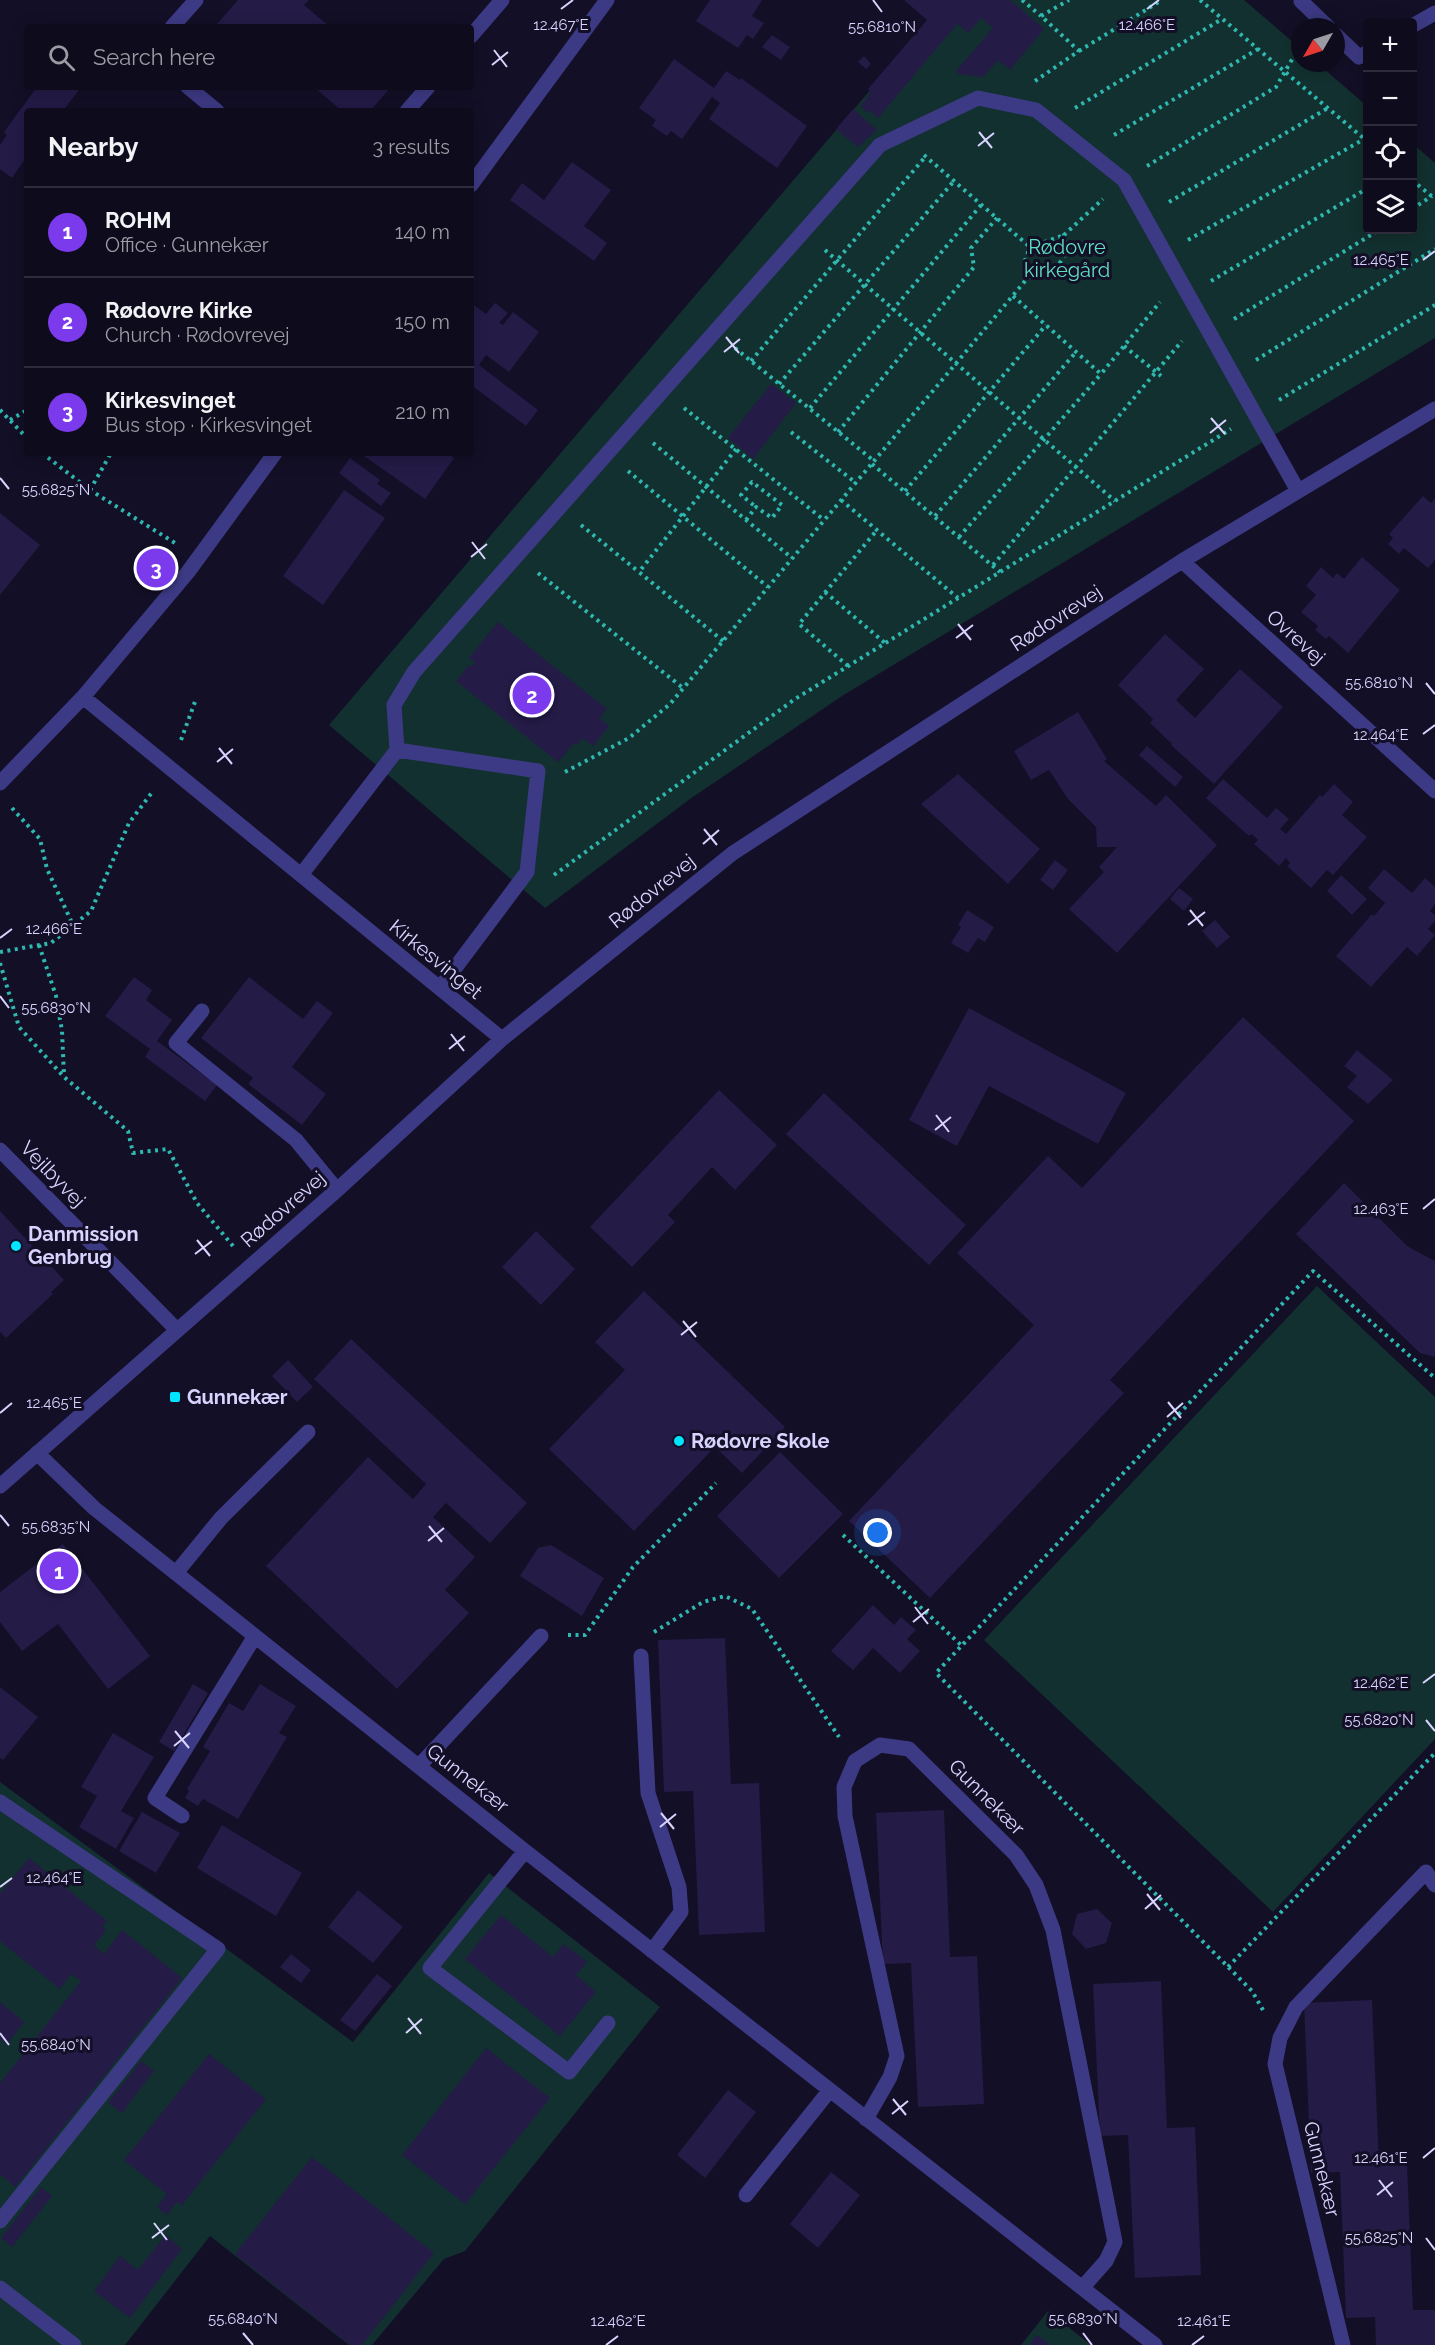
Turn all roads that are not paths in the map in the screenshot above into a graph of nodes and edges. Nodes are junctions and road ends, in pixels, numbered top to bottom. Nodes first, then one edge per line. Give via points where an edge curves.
1 (196, 0) edge
2 (502, 0) edge
3 (606, 0) edge
4 (1303, 0) edge
5 (1435, 13) edge
6 (1319, 18) edge
7 (175, 24) edge
8 (1417, 24) edge
9 (474, 33) edge
10 (1345, 44) edge
11 (1363, 55) edge
12 (192, 90) edge
13 (425, 90) edge
14 (213, 108) edge
15 (410, 108) edge
16 (474, 181) edge
17 (1435, 410) edge
18 (273, 456) edge
19 (1298, 491) junction
20 (1182, 561) junction
21 (83, 697) junction
22 (397, 750) junction
23 (0, 783) edge
24 (1435, 791) edge
25 (301, 875) junction
26 (440, 988) junction
27 (202, 1011) dead end
28 (502, 1039) junction
29 (0, 1150) edge
30 (337, 1190) junction
31 (177, 1330) junction
32 (308, 1432) dead end
33 (37, 1453) junction
34 (0, 1486) edge
35 (176, 1573) junction
36 (255, 1636) junction
37 (541, 1636) road end
38 (641, 1656) road end
39 (419, 1766) junction
40 (0, 1802) edge
41 (182, 1816) dead end
42 (525, 1851) junction
43 (1431, 1867) edge
44 (1435, 1885) edge
45 (652, 1951) junction
46 (608, 2023) dead end
47 (830, 2090) junction
48 (866, 2119) junction
49 (746, 2195) dead end
50 (0, 2221) edge
51 (0, 2288) edge
52 (1082, 2288) junction
53 (74, 2345) edge
54 (1155, 2345) edge
55 (1343, 2345) edge

1 - 7 street
2 - 9 street
3 - 16 street
4 - 6 street
5 - 8 street
10 - 11 street via 1359,57
12 - 14 street
13 - 15 street
17 - 19 street, Rødovrevej
18 - 21 street via 198,558
19 - 20 street, Rødovrevej
19 - 22 street via 1124,180 1036,110 978,98 879,145 414,672 394,705
20 - 24 street, Ovrevej
20 - 28 street, Rødovrevej via 740,847
21 - 23 street
21 - 25 street, Kirkesvinget
22 - 25 street
22 - 26 street via 538,771 527,872
25 - 26 street, Kirkesvinget
26 - 28 street, Kirkesvinget
27 - 30 street via 176,1043 296,1140
28 - 30 street, Rødovrevej
29 - 31 street, Vejlbyvej
30 - 31 street, Rødovrevej
31 - 33 street, Rødovrevej
32 - 35 street via 221,1518
33 - 34 street, Rødovrevej
33 - 35 street, Gunnekær via 94,1508
35 - 36 street, Gunnekær
36 - 39 street, Gunnekær
36 - 41 street via 155,1798
37 - 39 street
38 - 45 street via 648,1793 679,1887 681,1912
39 - 42 street, Gunnekær
40 - 50 street via 218,1949
42 - 45 street, Gunnekær
42 - 46 street via 430,1968 569,2072
43 - 44 street
43 - 55 street, Gunnekær via 1296,2007 1280,2038 1275,2064
45 - 47 street, Gunnekær
47 - 48 street, Gunnekær
47 - 49 street
48 - 52 street, Gunnekær
48 - 52 street, Gunnekær via 897,2056 845,1816 844,1787 855,1761 880,1745 909,1749 1016,1855 1036,1885 1053,1930 1115,2242 1106,2261
51 - 53 street
52 - 54 street, Gunnekær

